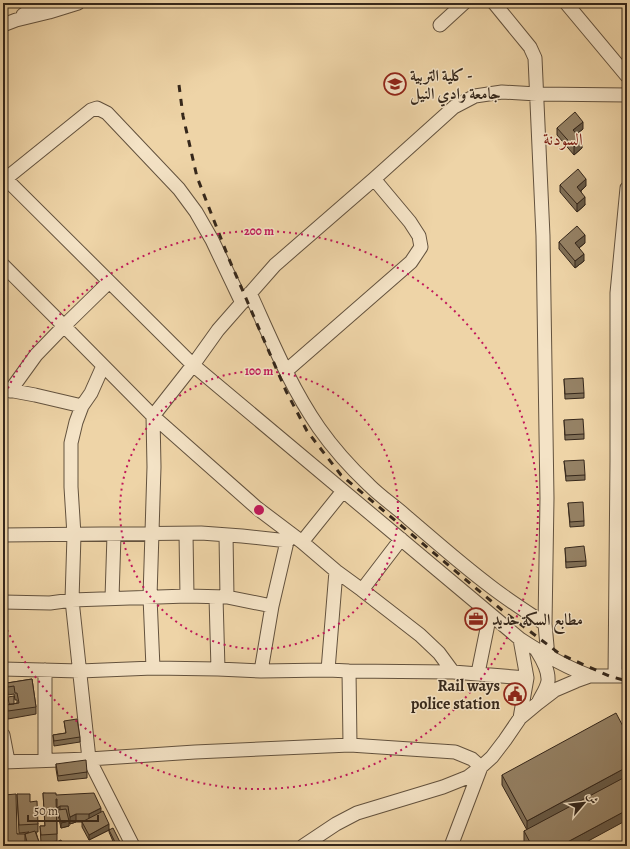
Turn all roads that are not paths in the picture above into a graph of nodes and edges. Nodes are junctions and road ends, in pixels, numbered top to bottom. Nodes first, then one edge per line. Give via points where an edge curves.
1 (41, 3) edge
2 (78, 3) edge
3 (464, 3) edge
4 (494, 3) edge
5 (566, 3) edge
6 (16, 20) junction
7 (3, 25) edge
8 (440, 25) dead end
9 (627, 76) edge
10 (537, 94) junction
11 (627, 95) edge
12 (4, 178) edge
13 (374, 179) junction
14 (627, 188) edge
15 (626, 208) edge
16 (3, 265) edge
17 (109, 282) junction
18 (250, 292) junction
19 (622, 294) edge
20 (242, 303) junction
21 (64, 326) junction
22 (193, 365) junction
23 (103, 366) junction
24 (286, 371) junction
25 (6, 390) edge
26 (82, 406) junction
27 (153, 416) junction
28 (343, 490) junction
29 (114, 534) junction
30 (151, 534) junction
31 (186, 534) junction
32 (3, 535) edge
33 (74, 535) junction
34 (226, 535) junction
35 (289, 537) junction
36 (401, 539) junction
37 (302, 542) junction
38 (336, 571) junction
39 (362, 590) junction
40 (187, 596) junction
41 (150, 597) junction
42 (222, 597) junction
43 (112, 598) junction
44 (72, 600) junction
45 (3, 602) edge
46 (272, 606) junction
47 (490, 614) junction
48 (545, 624) junction
49 (520, 640) junction
50 (536, 650) junction
51 (548, 657) junction
52 (153, 668) junction
53 (218, 669) junction
54 (3, 670) edge
55 (45, 670) junction
56 (328, 670) junction
57 (80, 671) junction
58 (261, 671) junction
59 (349, 671) junction
60 (453, 672) junction
61 (478, 673) junction
62 (590, 676) junction
63 (621, 676) edge
64 (527, 678) junction
65 (538, 703) junction
66 (520, 718) junction
67 (3, 735) edge
68 (350, 745) junction
69 (89, 759) junction
70 (45, 760) junction
71 (5, 761) edge
72 (481, 768) junction
73 (133, 846) edge
74 (303, 846) edge
75 (451, 846) edge

1 - 6 street
2 - 6 street
3 - 8 street
4 - 10 street via 533,52
5 - 9 street
6 - 7 street
10 - 11 street
10 - 13 street via 502,92 475,96 454,107
10 - 48 street via 544,236 547,498
12 - 17 street
12 - 20 street via 91,110 97,108 107,113 179,188 212,240
13 - 18 street via 275,265
13 - 24 street via 410,222 419,236 421,248 411,262
14 - 15 street
15 - 19 street
16 - 21 street
17 - 21 street
17 - 22 street
18 - 20 street
18 - 24 street
19 - 63 street via 617,460
20 - 22 street via 218,330
21 - 23 street
21 - 25 street
22 - 27 street
22 - 28 street
23 - 26 street
23 - 27 street
24 - 48 street via 319,428 369,486 490,586
25 - 26 street
26 - 33 street via 71,443
27 - 30 street
27 - 35 street
28 - 36 street
28 - 37 street
29 - 30 street
29 - 33 street
29 - 43 street
30 - 31 street
30 - 41 street
31 - 34 street
31 - 40 street
32 - 33 street
33 - 44 street
34 - 35 street
34 - 42 street
35 - 37 street
35 - 46 street
36 - 39 street
36 - 47 street
37 - 38 street
38 - 39 street
38 - 56 street
39 - 60 street via 420,635 439,653
40 - 41 street
40 - 42 street
41 - 43 street
41 - 52 street
42 - 46 street
42 - 53 street
43 - 44 street
44 - 45 street via 50,603
44 - 57 street
46 - 58 street
47 - 49 street
47 - 61 street
48 - 51 street
49 - 50 street
49 - 64 street
50 - 51 street
50 - 65 street via 544,662 548,680
51 - 62 street
52 - 53 street
52 - 57 street
53 - 58 street
54 - 55 street
55 - 57 street
55 - 70 street
56 - 58 street
56 - 59 street
57 - 69 street
59 - 60 street
59 - 68 street
60 - 61 street
61 - 64 street
62 - 63 street
62 - 65 street via 555,690
64 - 66 street
65 - 66 street
66 - 72 street via 506,740
67 - 71 street
68 - 69 street
68 - 72 street via 455,752 472,759
69 - 70 street
69 - 73 street
70 - 71 street
72 - 74 street via 468,777 443,787 357,813
72 - 75 street

